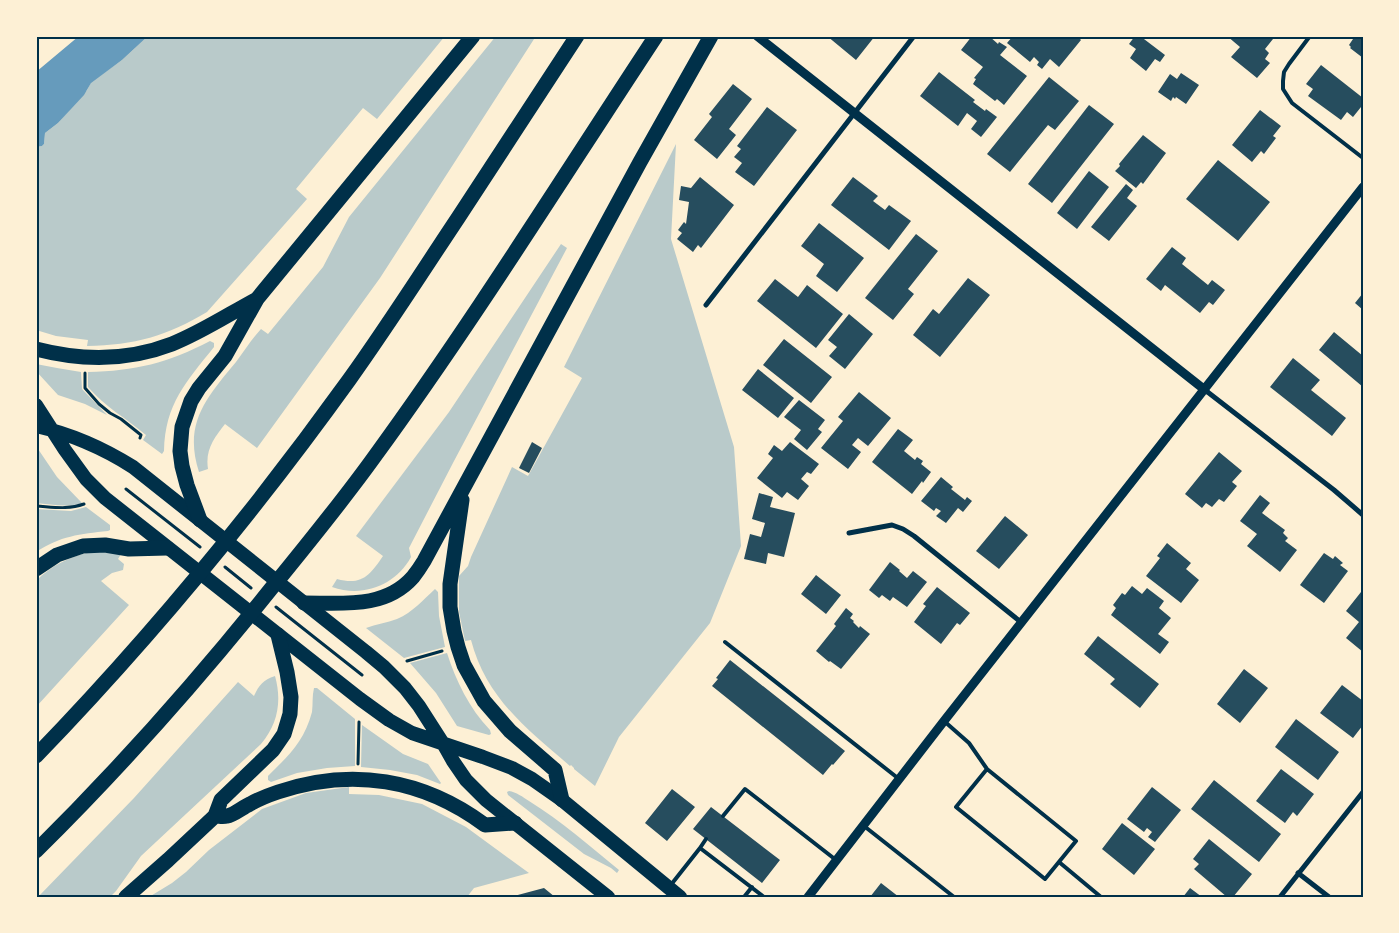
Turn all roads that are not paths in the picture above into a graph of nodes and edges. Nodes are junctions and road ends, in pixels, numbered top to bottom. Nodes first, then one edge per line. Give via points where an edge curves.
1 (473, 36) edge
2 (577, 36) edge
3 (711, 36) edge
4 (757, 36) edge
5 (914, 36) edge
6 (1310, 36) edge
7 (656, 37) edge
8 (854, 113) junction
9 (1363, 158) edge
10 (1363, 187) edge
11 (257, 299) junction
12 (706, 306) dead end
13 (36, 349) edge
14 (1205, 390) junction
15 (36, 405) edge
16 (36, 426) edge
17 (52, 430) junction
18 (463, 488) junction
19 (1363, 515) edge
20 (200, 520) junction
21 (849, 533) dead end
22 (167, 548) junction
23 (36, 569) edge
24 (304, 603) junction
25 (1022, 623) junction
26 (278, 635) junction
27 (725, 642) dead end
28 (944, 721) junction
29 (444, 745) junction
30 (36, 756) edge
31 (987, 769) junction
32 (899, 779) junction
33 (1363, 792) edge
34 (562, 800) junction
35 (215, 816) junction
36 (723, 816) dead end
37 (515, 823) junction
38 (864, 826) junction
39 (706, 838) dead end
40 (700, 848) junction
41 (36, 851) edge
42 (836, 860) junction
43 (1059, 862) junction
44 (1298, 873) junction
45 (752, 887) junction
46 (668, 888) junction
47 (126, 897) edge
48 (608, 897) edge
49 (680, 897) edge
50 (744, 897) edge
51 (764, 897) edge
52 (808, 897) edge
53 (954, 897) edge
54 (1101, 897) edge
55 (1280, 897) edge
56 (1328, 897) edge

1 - 11 highway
2 - 30 highway via 350,379 264,493 162,618
3 - 18 highway
4 - 8 street
5 - 8 street
6 - 9 lane via 1284,72 1283,89 1292,103
7 - 41 highway via 374,459 214,660
8 - 12 street
8 - 14 street
10 - 14 street
11 - 13 highway via 187,337 145,352 96,358
11 - 20 highway via 225,356 191,401 182,427 182,466
14 - 19 street
14 - 25 street
15 - 17 highway
16 - 17 highway
17 - 20 highway via 114,455
17 - 22 highway via 86,479
18 - 24 highway via 424,561 403,587 390,596 359,604
18 - 34 highway via 450,584 450,607 458,647 474,685 489,708 555,770
20 - 24 highway
21 - 25 street via 892,525 903,529
22 - 23 highway via 83,546 57,555
22 - 26 highway
24 - 29 highway via 378,662 405,688
25 - 28 street
26 - 29 highway via 389,720
26 - 35 highway via 291,704 284,734 273,750 222,800
27 - 32 lane
28 - 31 lane via 969,743
28 - 32 street
29 - 34 highway via 512,768
29 - 37 highway via 466,780
31 - 43 lane via 1076,841
31 - 43 lane via 956,807 1045,878
32 - 38 street
33 - 44 street
34 - 46 highway
35 - 37 highway via 227,816 288,789 358,779 393,783 435,796 485,826
35 - 47 highway
36 - 42 lane via 745,789
37 - 48 highway
38 - 42 street
38 - 53 lane
39 - 40 lane
40 - 45 lane
40 - 46 lane
42 - 52 street
43 - 54 lane
44 - 55 street
44 - 56 street
45 - 50 lane
45 - 51 lane
46 - 49 highway

